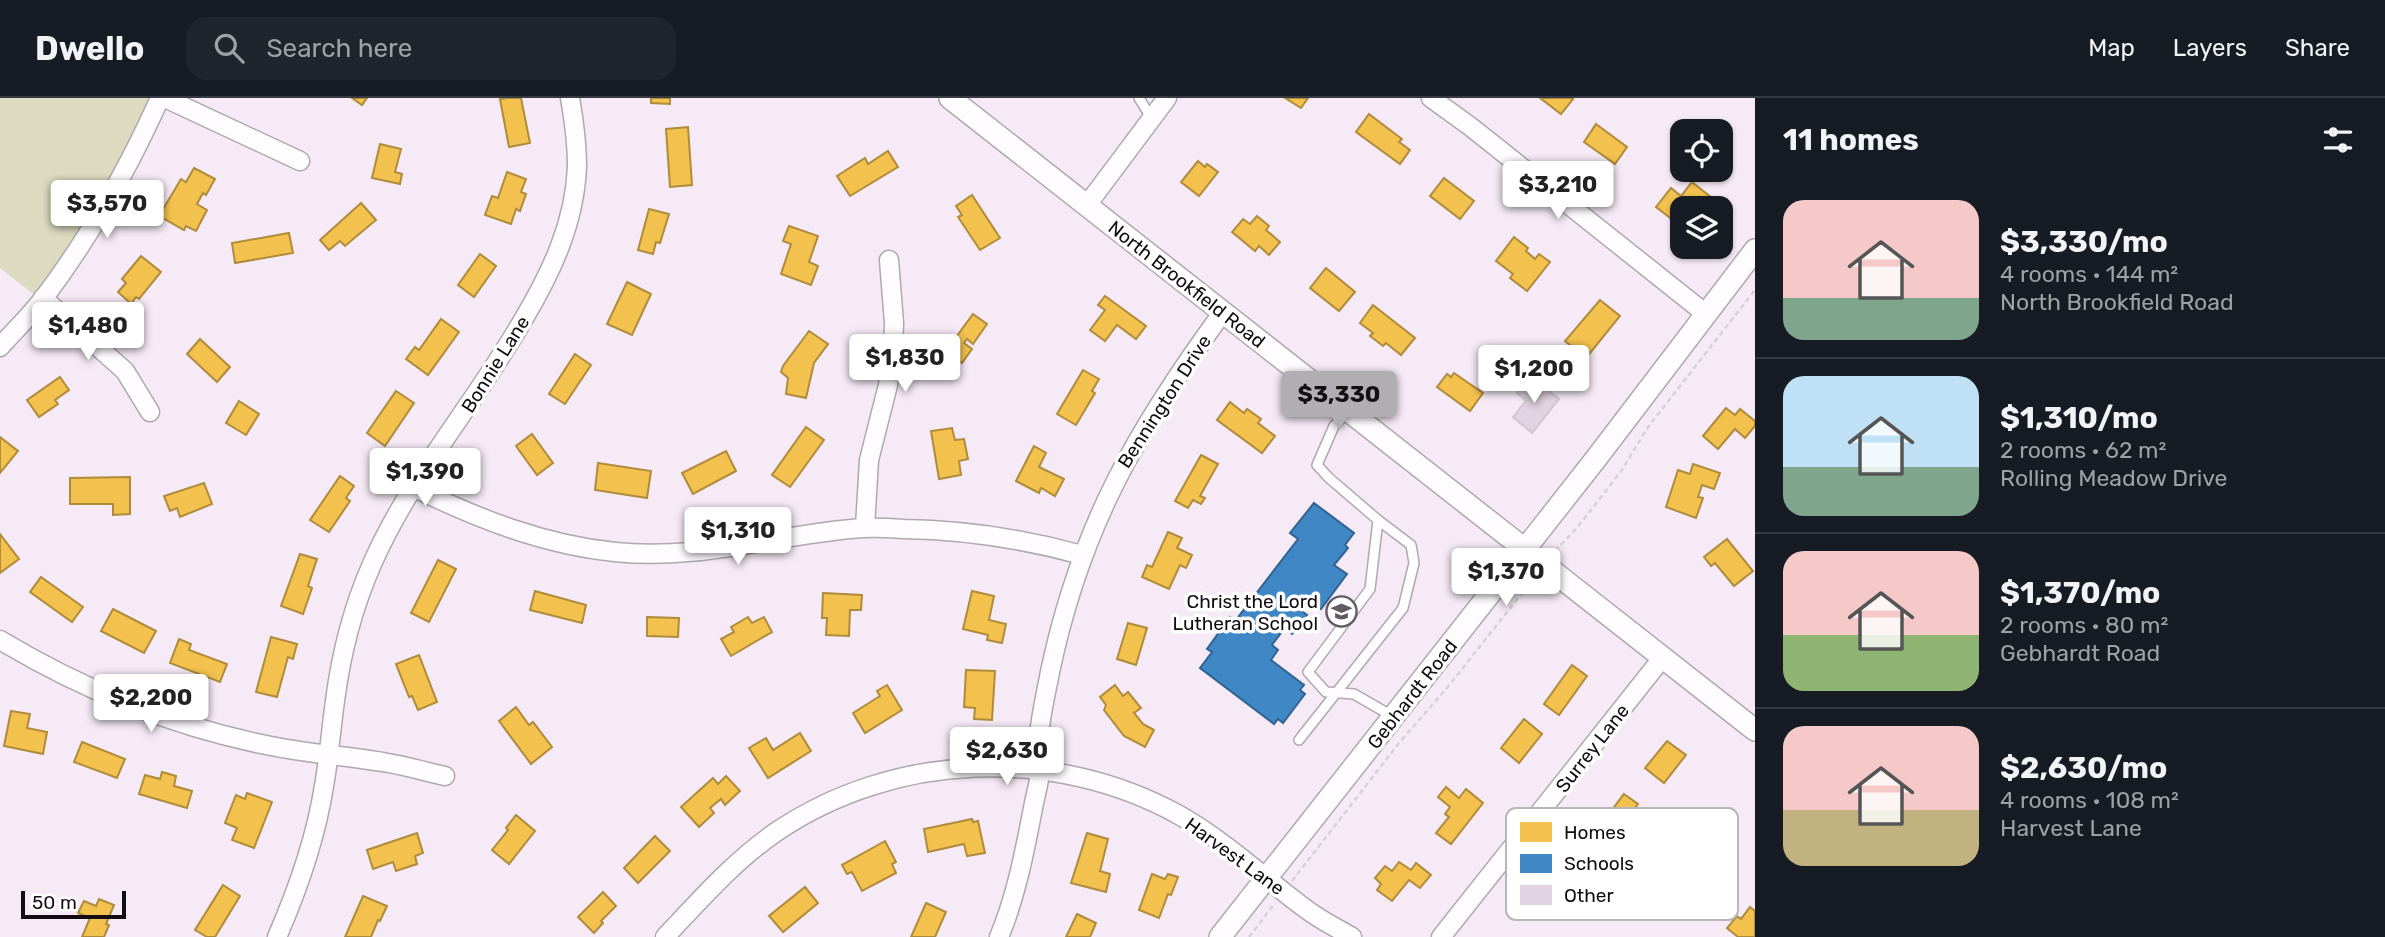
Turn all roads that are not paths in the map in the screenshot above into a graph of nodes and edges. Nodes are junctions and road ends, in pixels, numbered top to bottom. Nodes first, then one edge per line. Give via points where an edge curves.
1 (162, 98) edge
2 (570, 98) edge
3 (950, 98) edge
4 (1139, 98) edge
5 (1167, 98) edge
6 (1432, 98) edge
7 (1152, 118) junction
8 (300, 161) dead end
9 (1087, 205) junction
10 (1755, 250) edge
11 (889, 260) dead end
12 (43, 298) junction
13 (1223, 312) junction
14 (1706, 314) junction
15 (0, 347) edge
16 (1348, 411) junction
17 (150, 412) dead end
18 (415, 488) junction
19 (1378, 520) junction
20 (865, 527) junction
21 (1525, 549) junction
22 (1082, 555) junction
23 (0, 639) edge
24 (1663, 657) junction
25 (1336, 692) junction
26 (1393, 717) junction
27 (1755, 730) edge
28 (1299, 740) dead end
29 (328, 755) junction
30 (1041, 770) junction
31 (445, 776) dead end
32 (1543, 808) edge
33 (1506, 855) edge
34 (1266, 878) junction
35 (277, 937) edge
36 (665, 937) edge
37 (999, 937) edge
38 (1220, 937) edge
39 (1352, 937) edge
40 (1441, 937) edge

1 - 8 street
1 - 12 street via 119,183
2 - 18 street, Bonnie Lane via 577,169 559,252 505,352
3 - 9 street, North Brookfield Road
4 - 7 lane
5 - 7 street
6 - 14 street
7 - 9 street
9 - 13 street, North Brookfield Road
10 - 14 street, Gebhardt Road
11 - 20 street via 893,347 869,460
12 - 15 street
12 - 17 street via 125,371
13 - 16 street, North Brookfield Road
13 - 22 street, Bennington Drive via 1154,409 1112,485
14 - 21 street, Gebhardt Road
16 - 19 lane via 1334,426 1317,465
16 - 21 street, North Brookfield Road
18 - 20 street via 508,527 617,552 691,553
18 - 29 street, Bonnie Lane via 372,564 352,618
19 - 25 lane via 1370,589 1308,672 1326,692
19 - 25 lane via 1411,545 1414,562 1403,608
20 - 22 street via 992,536
21 - 24 street, North Brookfield Road
21 - 26 street, Gebhardt Road
22 - 30 street, Bennington Drive via 1050,672 1039,735
23 - 29 street via 98,693 158,715 215,733
24 - 27 street, North Brookfield Road
24 - 32 street, Surrey Lane
25 - 26 lane via 1354,694
25 - 28 lane
26 - 34 street, Gebhardt Road
29 - 31 street
29 - 35 street, Bonnie Lane via 307,856
30 - 34 street, Harvest Lane via 1086,779 1151,802 1214,838
30 - 36 street, Harvest Lane via 991,767 923,772 860,788 776,832 749,852
30 - 37 street, Bennington Drive via 1014,895
33 - 40 street, Surrey Lane
34 - 38 street, Gebhardt Road
34 - 39 street, Harvest Lane

